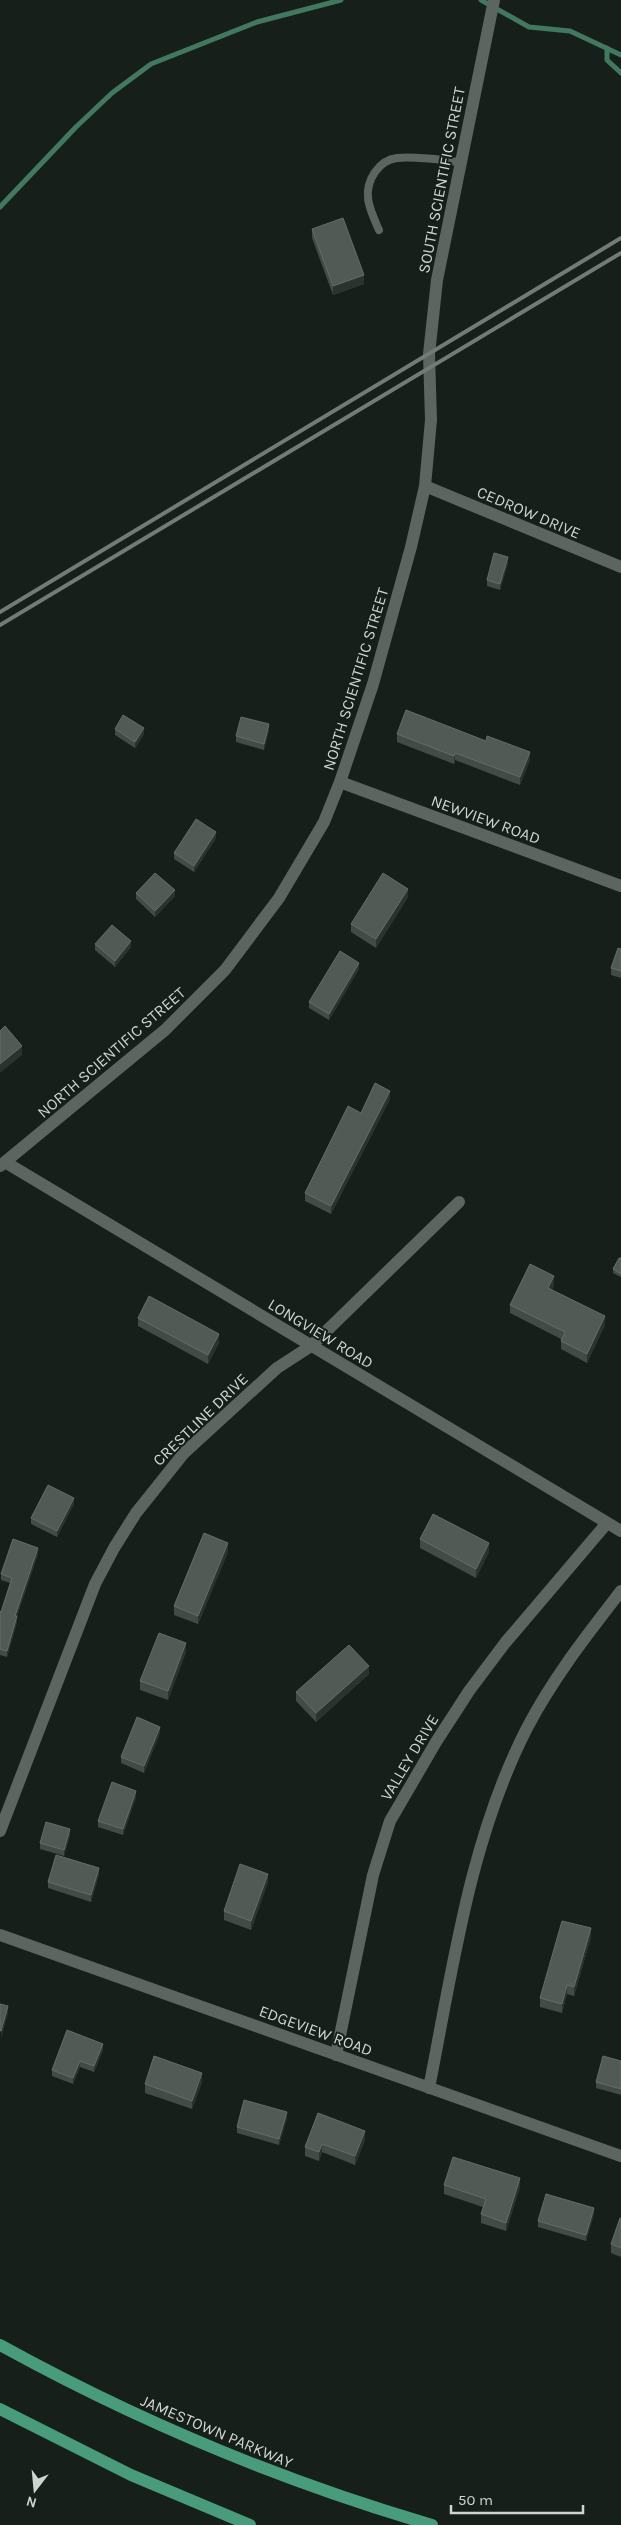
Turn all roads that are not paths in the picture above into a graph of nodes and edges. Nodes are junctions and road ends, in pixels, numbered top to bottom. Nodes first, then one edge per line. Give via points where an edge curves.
1 (494, 0) edge
2 (460, 162) junction
3 (379, 230) dead end
4 (430, 367) joint
5 (425, 486) junction
6 (621, 567) edge
7 (340, 782) junction
8 (621, 886) edge
9 (2, 1164) edge
10 (458, 1202) dead end
11 (312, 1346) junction
12 (607, 1523) junction
13 (621, 1531) edge
14 (621, 1591) edge
15 (0, 1831) edge
16 (0, 1935) edge
17 (336, 2055) junction
18 (429, 2088) junction
19 (621, 2156) edge
20 (0, 2344) edge
21 (0, 2409) edge
22 (250, 2525) edge
23 (432, 2525) edge

1 - 2 street, SOUTH SCIENTIFIC STREET
2 - 3 lane via 396,158 381,164 370,179 366,195
2 - 4 street, SOUTH SCIENTIFIC STREET via 437,280
4 - 5 street, NORTH SCIENTIFIC STREET via 431,420
5 - 6 street, CEDROW DRIVE
5 - 7 street, NORTH SCIENTIFIC STREET via 373,684
7 - 8 street, NEWVIEW ROAD
7 - 9 street, NORTH SCIENTIFIC STREET via 324,822 280,898 225,970 165,1030
9 - 11 street, LONGVIEW ROAD
10 - 11 street, CRESTLINE DRIVE
11 - 12 street, LONGVIEW ROAD
11 - 15 street, CRESTLINE DRIVE via 277,1368 184,1453 160,1480 127,1527 81,1616
12 - 13 street, LONGVIEW ROAD
12 - 17 street, VALLEY DRIVE via 468,1691 390,1821 373,1874
14 - 18 street via 549,1689 507,1771 468,1894
16 - 17 street, EDGEVIEW ROAD
17 - 18 street, EDGEVIEW ROAD
18 - 19 street, EDGEVIEW ROAD
20 - 23 main road, JAMESTOWN PARKWAY via 102,2399 214,2450 328,2493
21 - 22 main road via 131,2475

